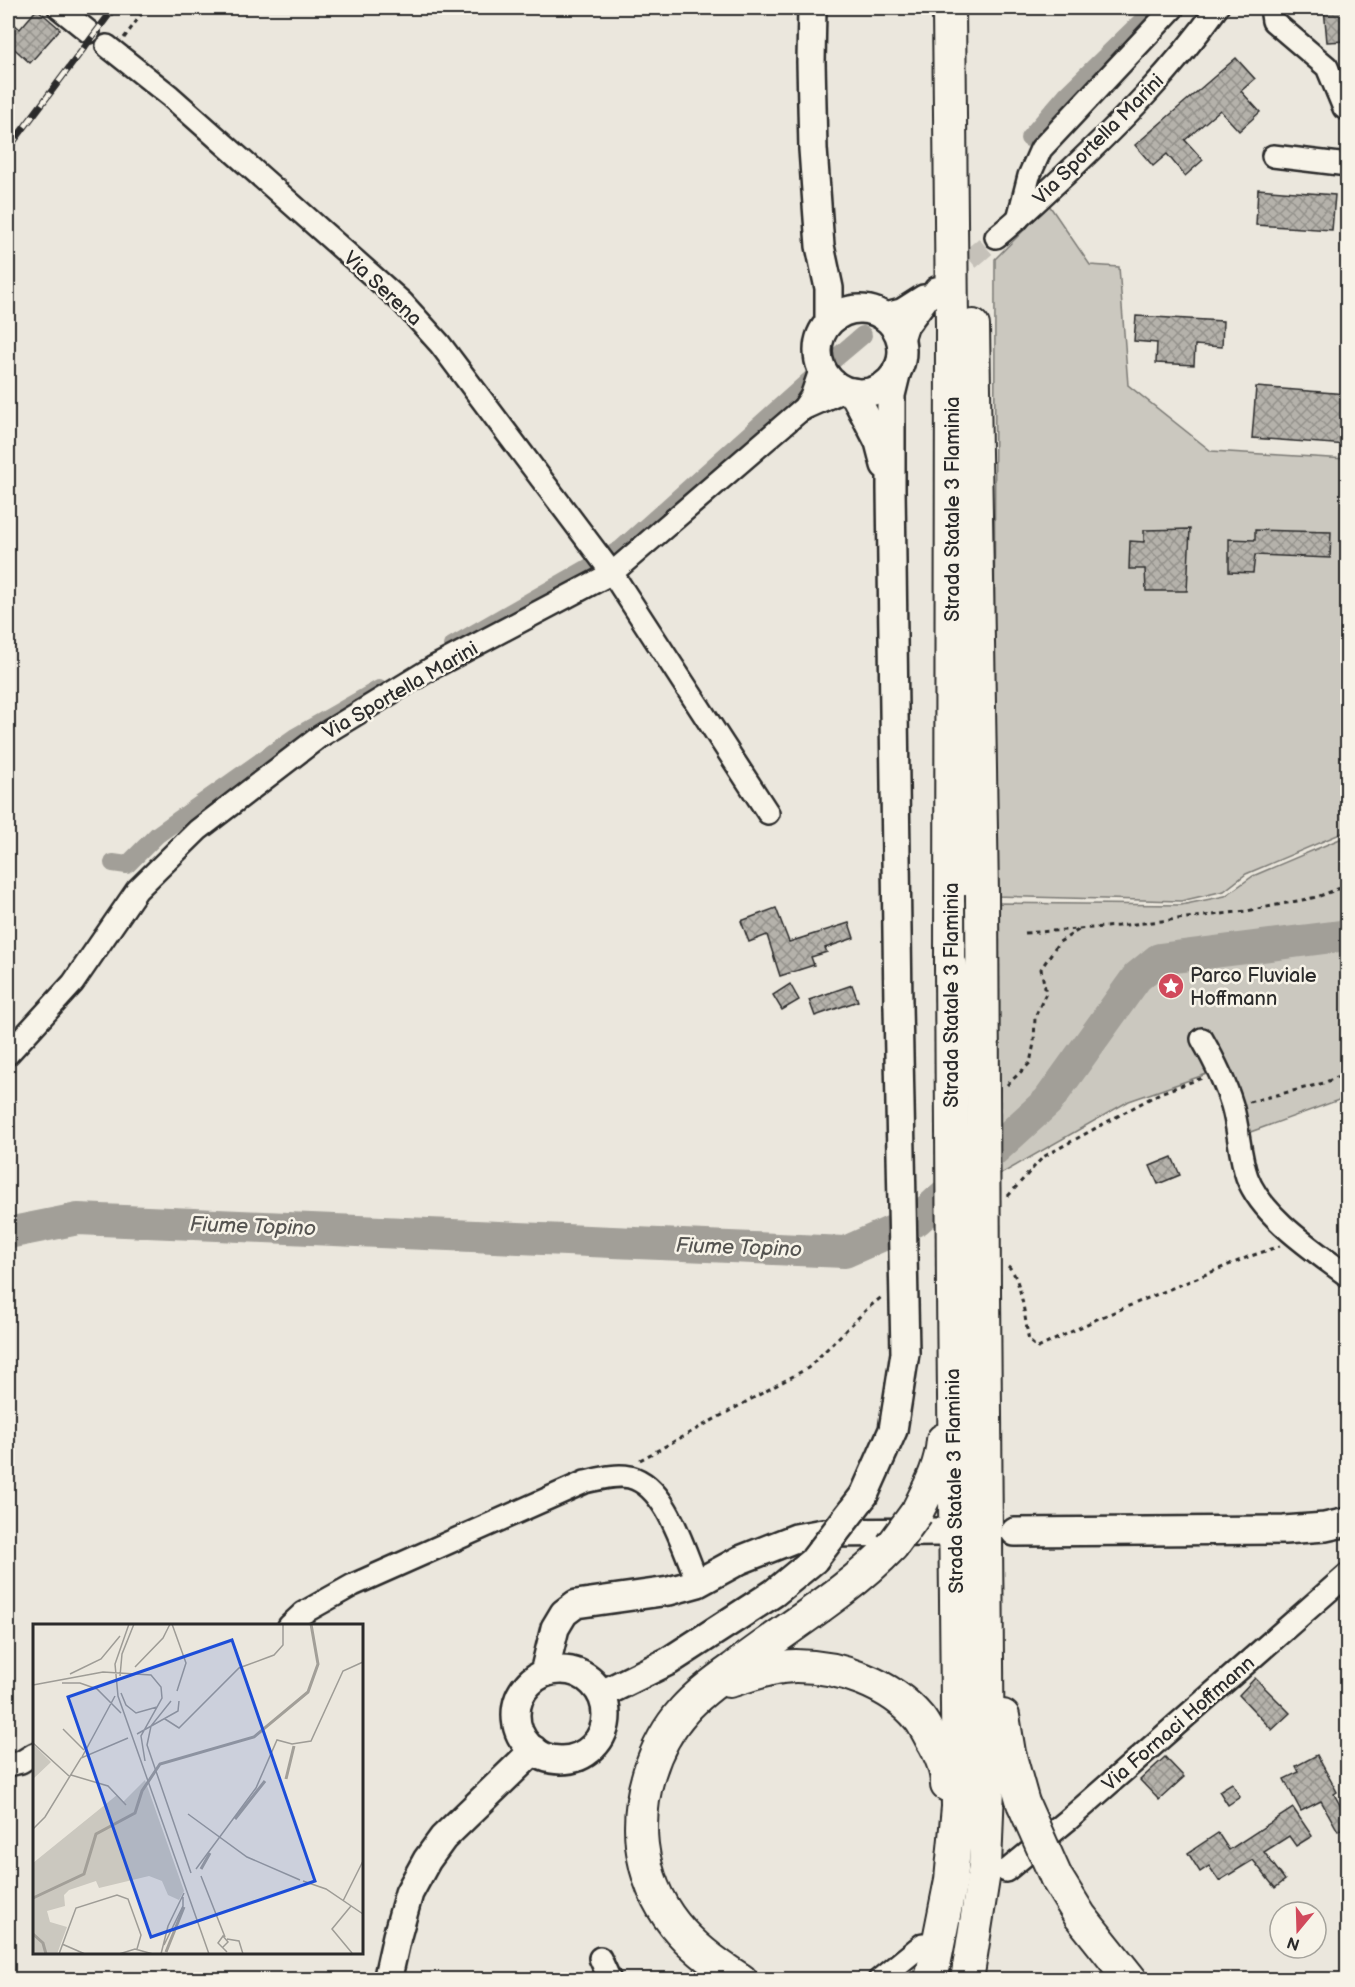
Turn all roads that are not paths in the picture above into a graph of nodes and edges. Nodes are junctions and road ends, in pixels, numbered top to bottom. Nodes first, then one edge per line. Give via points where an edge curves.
1 (59, 8) edge
2 (812, 8) edge
3 (949, 8) edge
4 (968, 8) edge
5 (1173, 8) edge
6 (1216, 8) edge
7 (1271, 8) edge
8 (89, 32) dead end
9 (110, 49) road end
10 (1344, 108) dead end
11 (1273, 156) dead end
12 (1347, 165) edge
13 (1018, 219) junction
14 (996, 237) tunnel mouth
15 (820, 246) junction
16 (877, 313) junction
17 (830, 322) junction
18 (899, 358) junction
19 (821, 368) junction
20 (850, 391) junction
21 (801, 410) junction
22 (891, 489) junction
23 (611, 573) junction
24 (768, 813) dead end
25 (1202, 1039) dead end
26 (8, 1053) edge
27 (1347, 1276) edge
28 (953, 1303) junction
29 (984, 1303) junction
30 (1347, 1522) edge
31 (940, 1532) dead end
32 (1015, 1532) dead end
33 (1347, 1574) edge
34 (698, 1583) junction
35 (600, 1600) junction
36 (291, 1624) edge
37 (575, 1672) junction
38 (544, 1673) junction
39 (708, 1688) junction
40 (602, 1694) junction
41 (534, 1750) junction
42 (33, 1755) edge
43 (8, 1765) edge
44 (1006, 1871) dead end
45 (951, 1880) junction
46 (923, 1944) dead end
47 (600, 1958) dead end
48 (390, 1980) edge
49 (610, 1980) edge
50 (741, 1980) edge
51 (879, 1980) edge
52 (931, 1980) edge
53 (967, 1980) edge
54 (1131, 1980) edge

1 - 8 street
2 - 15 main road via 813,149
3 - 28 highway, Strada Statale 3 Flaminia, bridge
4 - 29 highway, Strada Statale 3 Flaminia, bridge via 982,895
5 - 13 street via 1041,149
6 - 13 street, Via Sportella Marini via 1119,125
7 - 10 street via 1273,21 1327,67
9 - 23 street, Via Serena via 170,96 402,302 440,344
11 - 12 street
13 - 14 street, Via Sportella Marini
15 - 16 main road via 850,293
15 - 17 main road via 829,288
16 - 17 main road via 849,311
16 - 18 main road via 898,334
16 - 18 street via 901,310 936,288 906,327
17 - 19 main road via 818,344
18 - 20 main road, Via Sportella Marini via 889,381 866,392
18 - 22 main road via 891,395
19 - 20 main road via 827,378
19 - 21 street via 811,397
20 - 21 street, Via Sportella Marini
20 - 22 main road via 879,442
21 - 23 street, Via Sportella Marini
22 - 40 main road, bridge via 905,1353 893,1430 864,1495 814,1560 774,1593 669,1661
23 - 24 street, Via Serena
23 - 26 street, Via Sportella Marini via 432,668 319,737 198,830 137,890 73,983
25 - 27 street via 1230,1099 1248,1178 1285,1228
28 - 39 highway, bridge via 945,1362 942,1453 936,1475 917,1512 874,1564
28 - 45 highway, Strada Statale 3 Flaminia via 958,1807
29 - 53 highway, Strada Statale 3 Flaminia via 988,1787 985,1866
29 - 54 highway, bridge via 992,1358 1000,1696 1009,1753 1023,1803 1056,1877 1080,1916
30 - 32 main road via 1284,1530
31 - 34 main road via 823,1533 796,1538 740,1560
33 - 44 street, Via Fornaci Hoffmann
34 - 35 main road
34 - 36 street via 666,1506 646,1483 611,1476 585,1482 353,1585
35 - 37 main road via 584,1612 570,1637
35 - 38 main road via 576,1604 564,1613 555,1628
37 - 38 main road
37 - 40 main road via 586,1677
38 - 41 main road via 524,1690 516,1715 524,1740
39 - 45 highway via 770,1669 796,1666 831,1670 895,1695 919,1718 938,1749 947,1778 946,1852
39 - 50 highway via 684,1710 663,1740 647,1777 640,1824 642,1844 645,1865 662,1907 683,1936
40 - 41 main road via 606,1724 590,1750 562,1760
41 - 48 main road via 443,1838 427,1860 409,1893
42 - 43 street
45 - 52 highway, Strada Statale 3 Flaminia
46 - 51 street
47 - 49 street

